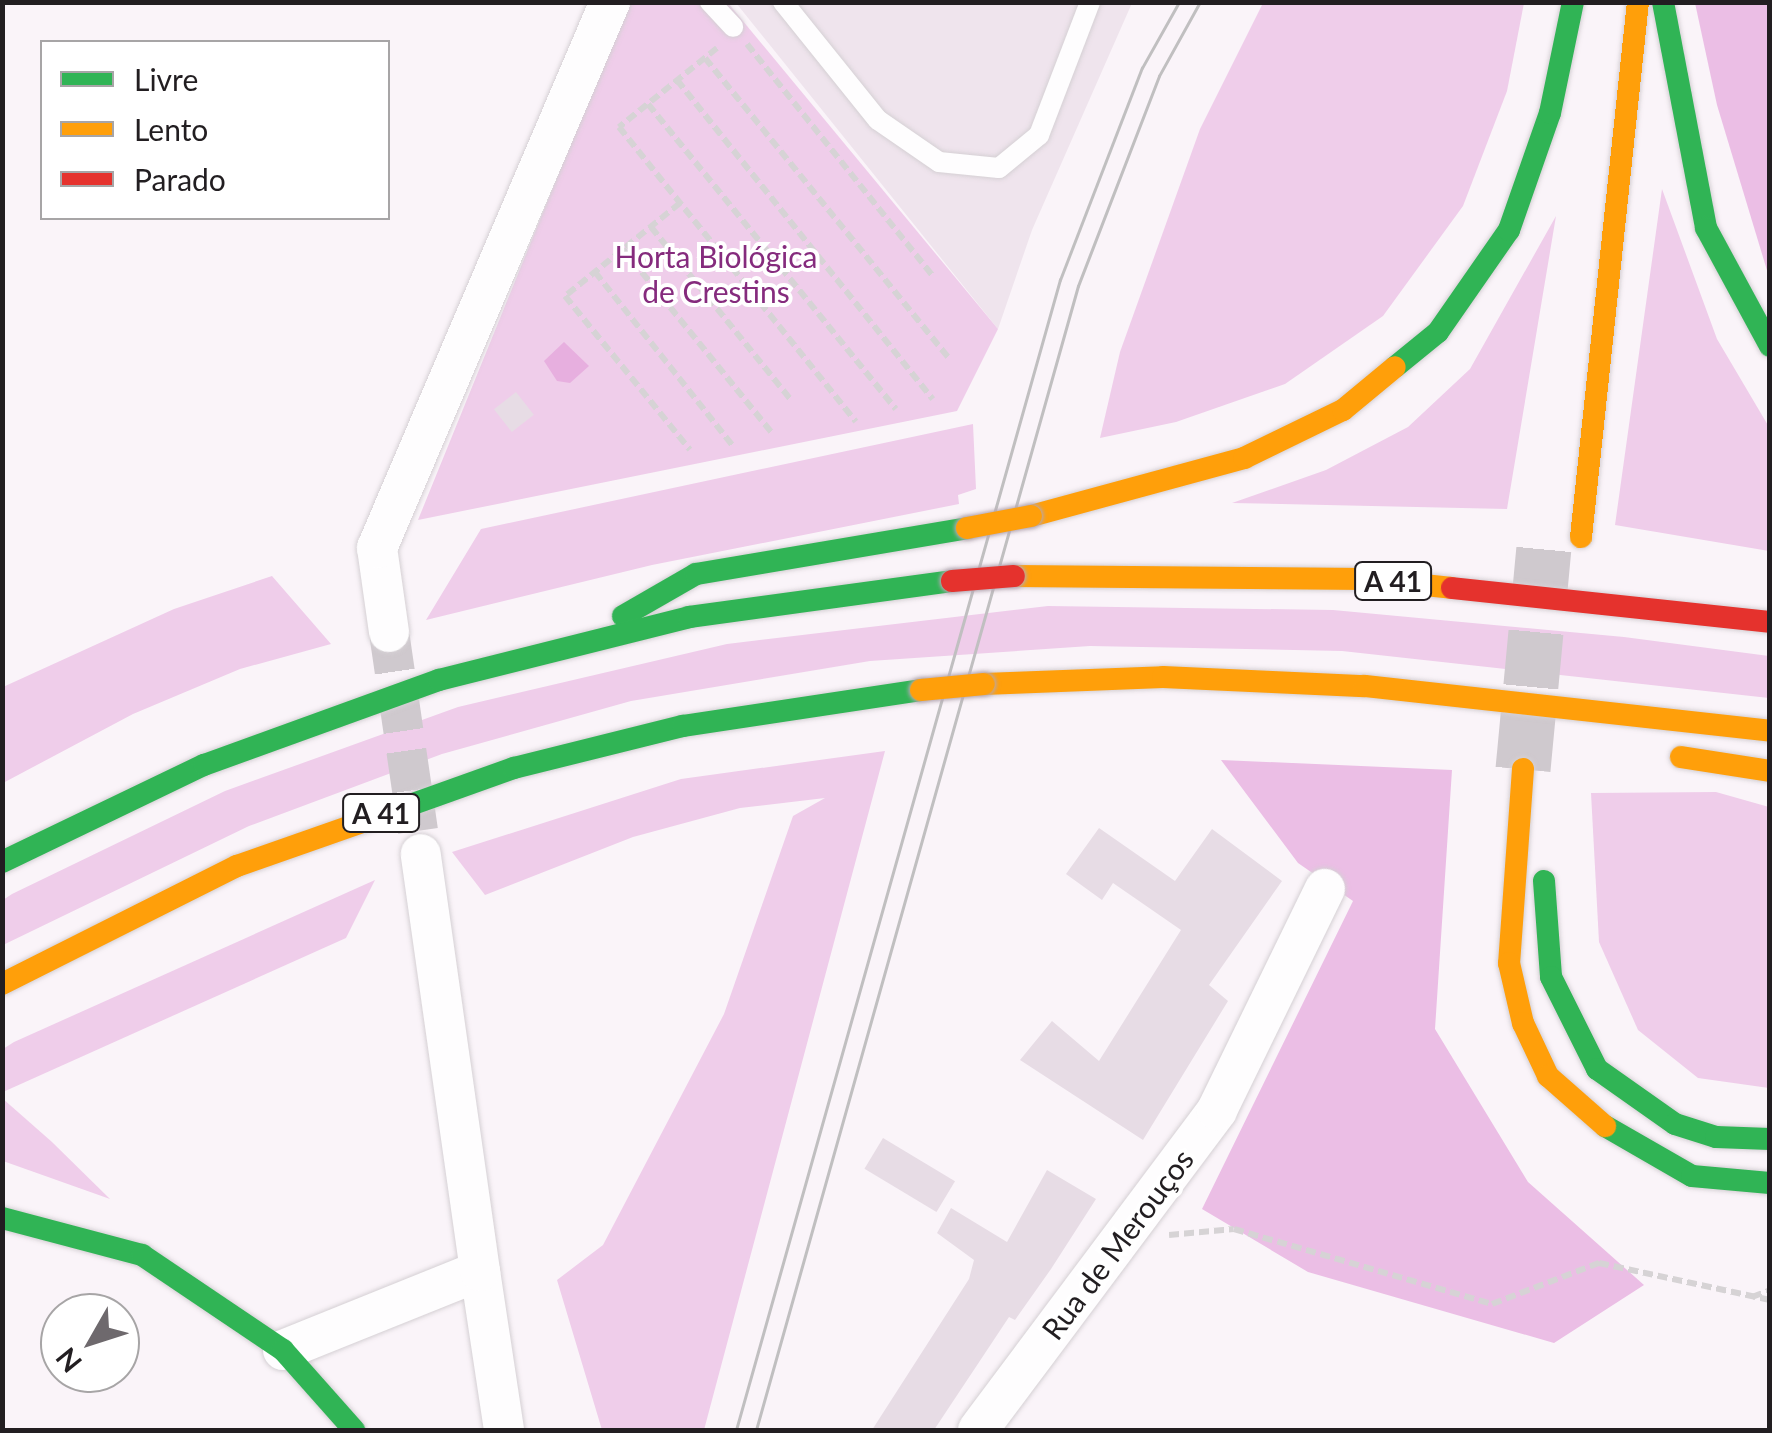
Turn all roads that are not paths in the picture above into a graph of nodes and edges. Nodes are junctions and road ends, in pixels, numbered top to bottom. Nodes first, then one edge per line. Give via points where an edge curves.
1 (610, 2) edge
2 (710, 2) edge
3 (783, 2) edge
4 (1090, 2) edge
5 (1573, 2) edge
6 (1638, 2) edge
7 (1664, 2) edge
8 (735, 29) road end
9 (1770, 346) edge
10 (1580, 537) dead end
11 (1770, 622) edge
12 (389, 632) tunnel mouth
13 (582, 640) junction
14 (1587, 706) junction
15 (1770, 731) edge
16 (1522, 769) tunnel mouth
17 (1770, 771) edge
18 (1546, 848) dead end
19 (421, 854) tunnel mouth
20 (2, 862) edge
21 (1325, 889) dead end
22 (2, 984) edge
23 (1770, 1139) edge
24 (1770, 1183) edge
25 (2, 1218) edge
26 (480, 1271) junction
27 (283, 1350) junction
28 (354, 1430) edge
29 (504, 1430) edge
30 (978, 1430) edge

1 - 12 street via 377,548
2 - 8 lane
3 - 4 lane via 878,120 939,162 999,168 1040,135
5 - 13 main road, bridge via 1550,113 1509,230 1438,332 1343,410 1244,458 1031,516 696,574
6 - 10 main road
7 - 9 main road via 1706,228
11 - 13 main road, A 41, bridge via 1368,579 1014,576 789,600
13 - 20 main road, A 41 via 310,723
14 - 15 main road, A 41
14 - 17 main road via 1655,749
14 - 22 main road, A 41, bridge via 1258,680 984,684 700,723 514,768 238,866
16 - 24 main road via 1509,963 1523,1023 1548,1076 1628,1146 1692,1176
18 - 23 main road via 1543,928 1551,977 1597,1069 1675,1124 1716,1137
19 - 26 street
21 - 30 street, Rua de Merouços via 1217,1110 1128,1240
25 - 27 main road via 142,1255
26 - 27 street
26 - 29 street
27 - 28 main road

